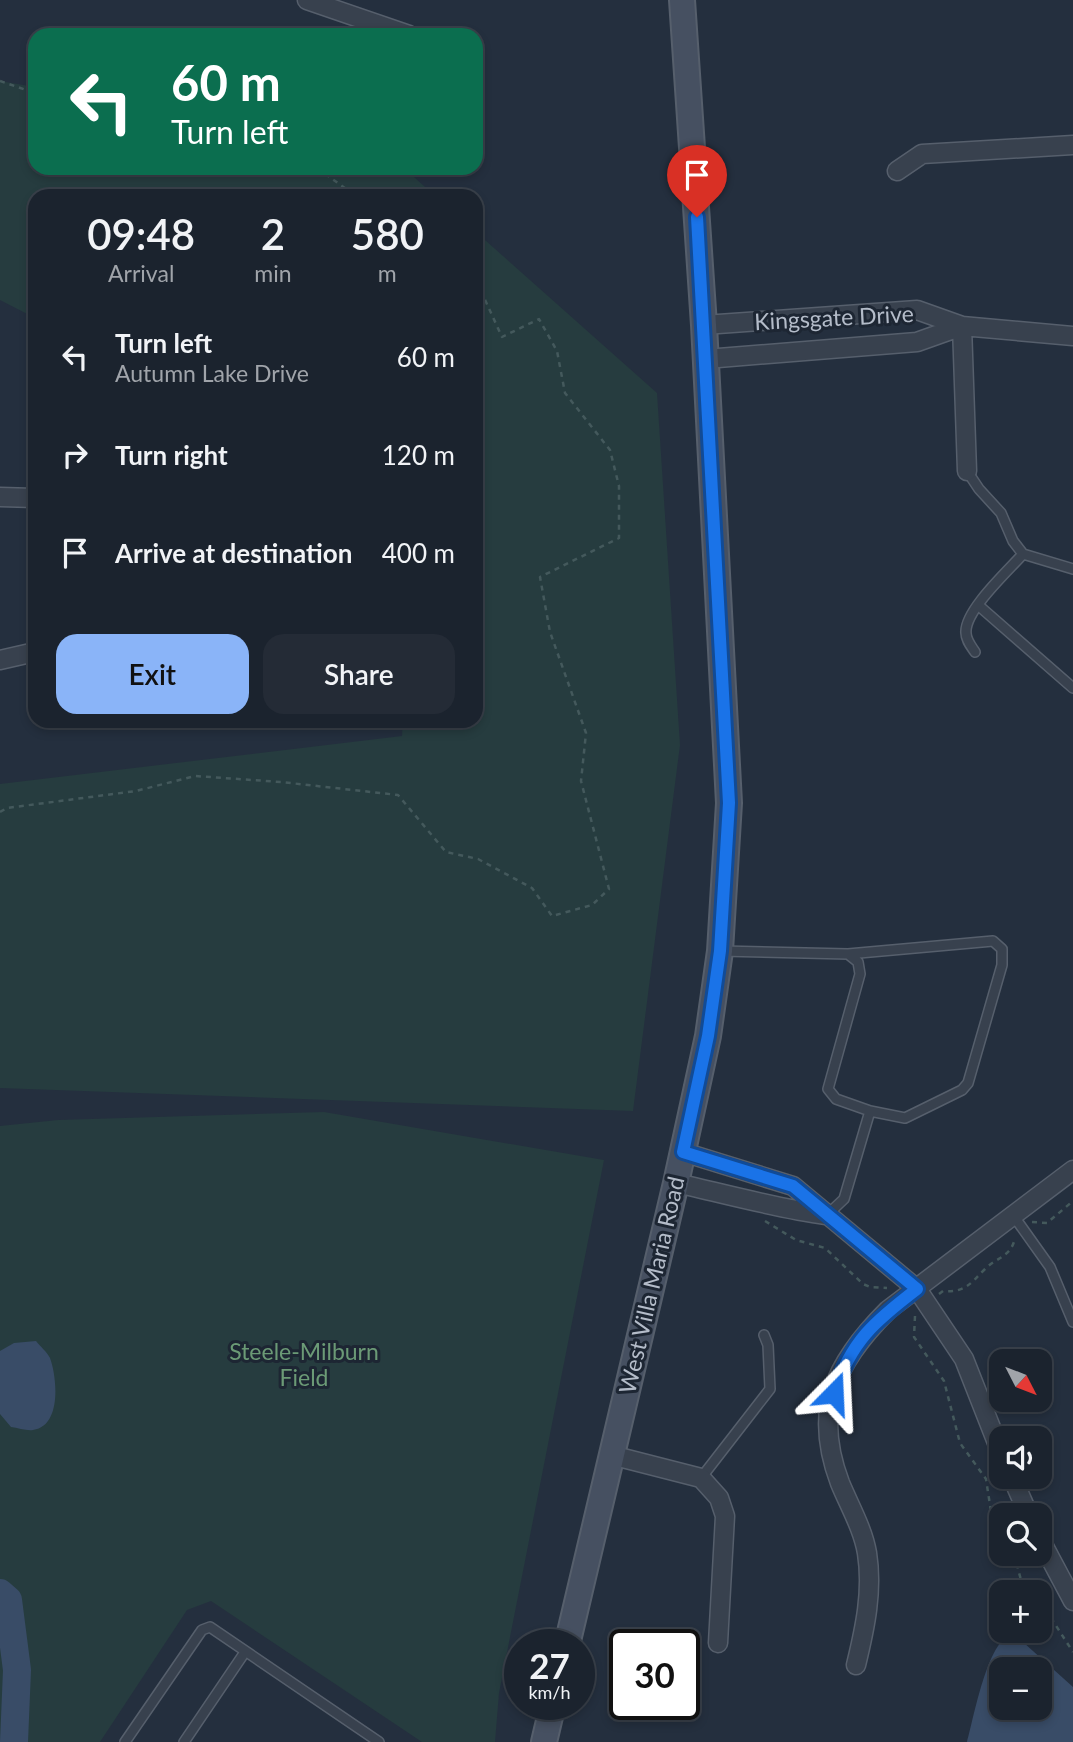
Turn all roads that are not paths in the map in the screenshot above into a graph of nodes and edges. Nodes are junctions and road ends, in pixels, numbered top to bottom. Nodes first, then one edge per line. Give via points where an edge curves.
1 (307, 0) edge
2 (682, 0) edge
3 (388, 28) edge
4 (1073, 145) edge
5 (897, 171) dead end
6 (704, 325) junction
7 (962, 326) junction
8 (1073, 336) edge
9 (706, 359) junction
10 (967, 471) joint
11 (0, 497) edge
12 (28, 498) edge
13 (1023, 554) junction
14 (1073, 569) edge
15 (978, 606) junction
16 (975, 653) dead end
17 (28, 654) edge
18 (0, 660) edge
19 (1073, 688) edge
20 (720, 951) junction
21 (848, 954) junction
22 (870, 1111) junction
23 (683, 1152) junction
24 (1073, 1170) edge
25 (676, 1183) junction
26 (827, 1215) junction
27 (1018, 1221) junction
28 (916, 1297) junction
29 (1073, 1322) edge
30 (764, 1335) dead end
31 (990, 1426) edge
32 (611, 1455) junction
33 (701, 1478) junction
34 (1052, 1562) edge
35 (1073, 1601) edge
36 (571, 1629) edge
37 (718, 1643) dead end
38 (245, 1652) junction
39 (856, 1664) dead end
40 (549, 1720) edge
41 (125, 1742) edge
42 (184, 1742) edge
43 (379, 1742) edge
44 (544, 1742) edge

1 - 3 street
2 - 6 main road, West Villa Maria Road
4 - 5 street via 922,153
6 - 7 street, Kingsgate Drive via 917,310
6 - 9 main road, West Villa Maria Road
7 - 8 street, Kingsgate Drive
7 - 9 street, Kingsgate Drive via 917,342
7 - 10 street
9 - 20 main road, West Villa Maria Road via 729,803
10 - 13 lane via 1001,513
11 - 12 street
13 - 14 lane
13 - 15 lane
15 - 16 lane via 966,624 966,636
15 - 19 lane
17 - 18 street
20 - 21 lane
20 - 23 main road, West Villa Maria Road via 708,1036
21 - 22 lane via 858,962 860,974 828,1089 836,1099
21 - 22 lane via 993,941 1002,949 1002,965 968,1083 905,1118
22 - 26 lane via 844,1199
23 - 25 main road, West Villa Maria Road
23 - 26 street via 793,1186
24 - 27 street
25 - 26 street via 781,1209
25 - 32 main road, West Villa Maria Road
26 - 28 street
27 - 28 street
27 - 29 lane via 1050,1268
28 - 31 street via 964,1359
28 - 39 street via 862,1336 843,1365 826,1417 839,1479 867,1550 869,1603
30 - 33 lane via 770,1389
32 - 33 street
32 - 36 main road, West Villa Maria Road
33 - 37 street via 719,1497 725,1516
34 - 35 street
38 - 41 lane via 210,1628 202,1630
38 - 42 lane
38 - 43 lane
40 - 44 main road

